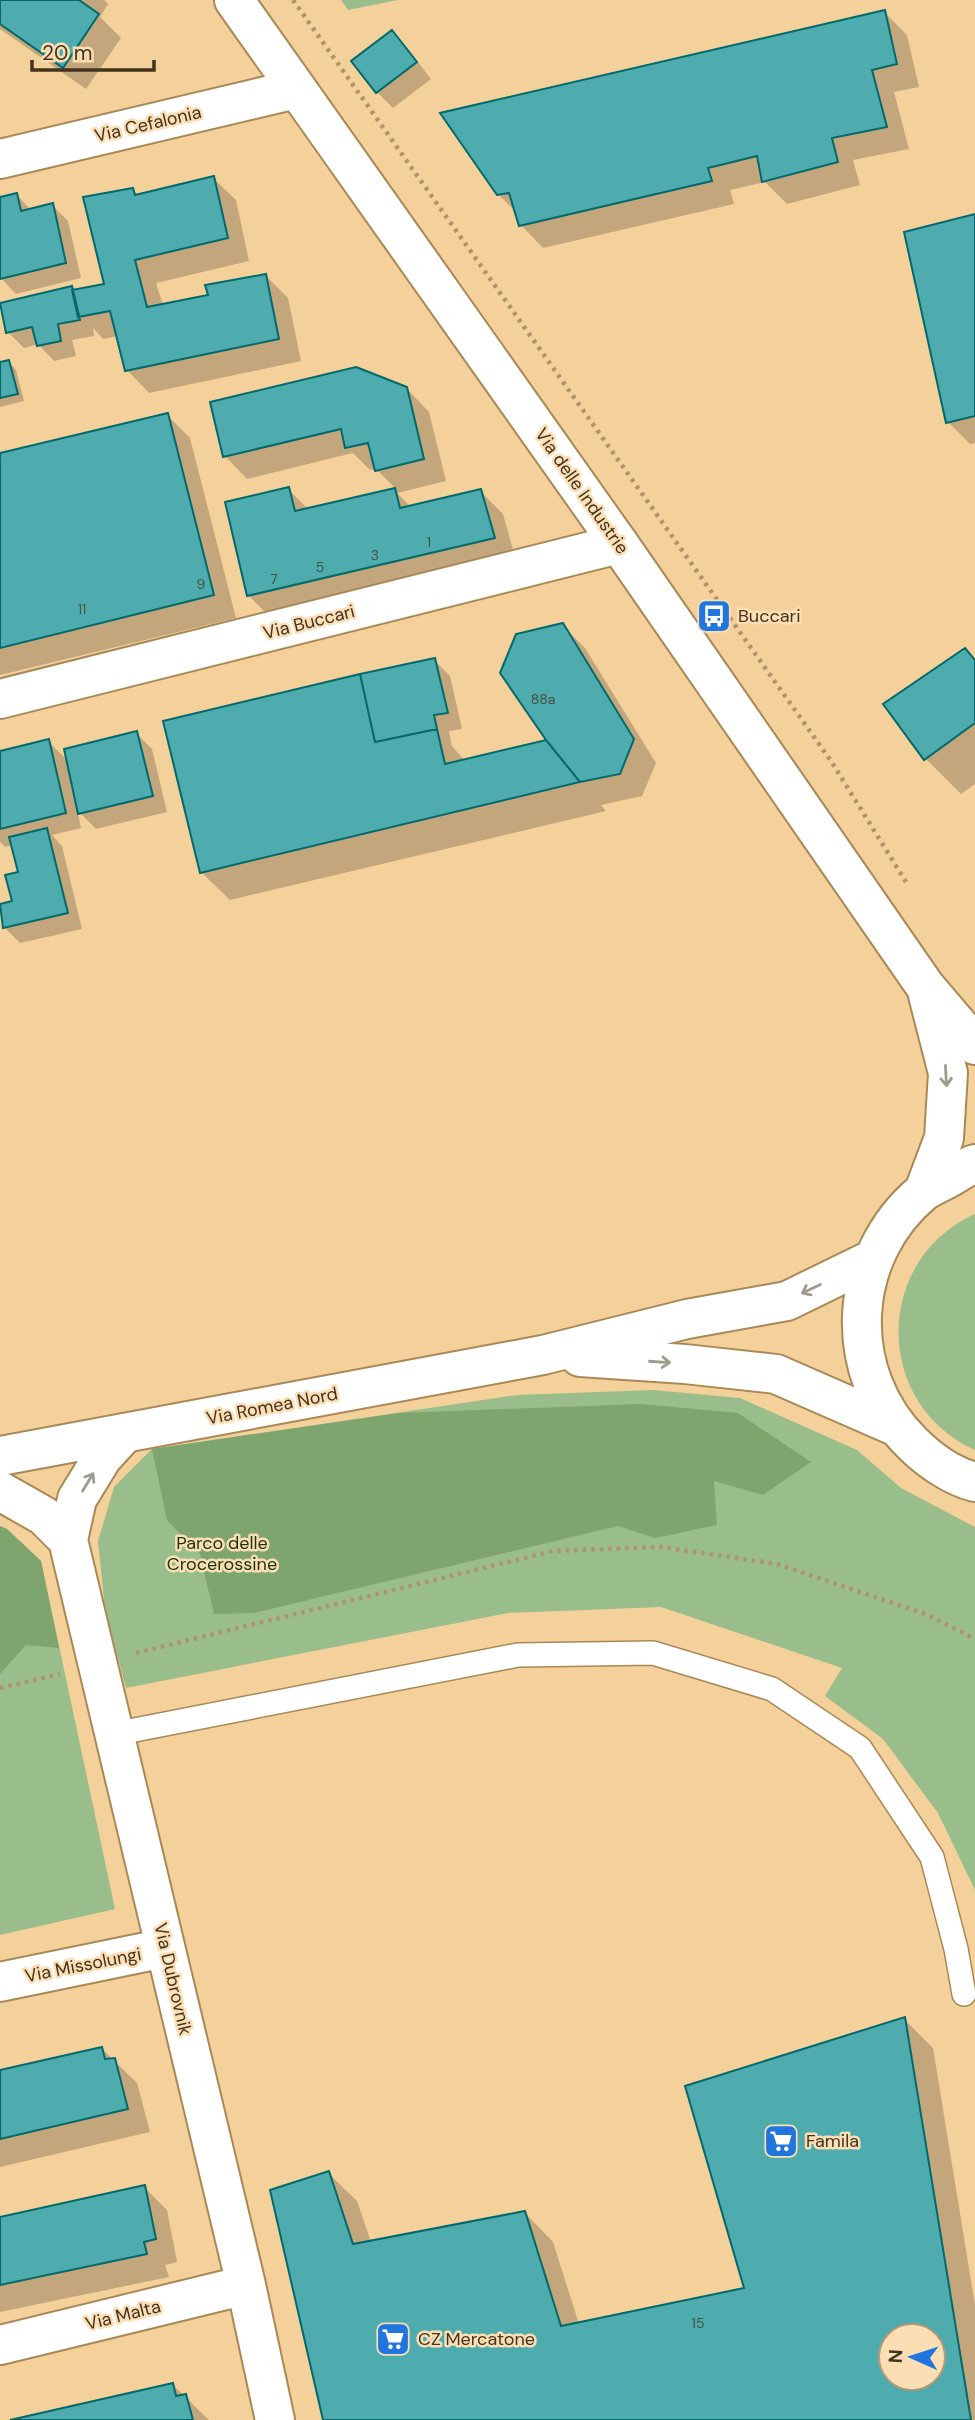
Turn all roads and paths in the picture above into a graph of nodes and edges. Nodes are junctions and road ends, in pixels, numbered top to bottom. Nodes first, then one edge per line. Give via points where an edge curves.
1 (234, 0) edge
2 (293, 0) edge
3 (296, 89) junction
4 (0, 159) edge
5 (619, 544) junction
6 (0, 699) edge
7 (910, 889) dead end
8 (925, 986) junction
9 (975, 1045) edge
10 (975, 1164) edge
11 (924, 1191) junction
12 (873, 1259) junction
13 (543, 1355) junction
14 (895, 1426) junction
15 (125, 1433) junction
16 (0, 1456) edge
17 (975, 1482) edge
18 (0, 1491) edge
19 (68, 1539) junction
20 (975, 1639) edge
21 (142, 1652) dead end
22 (68, 1671) dead end
23 (0, 1688) edge
24 (114, 1734) junction
25 (165, 1948) junction
26 (0, 1982) edge
27 (964, 1994) dead end
28 (246, 2285) junction
29 (0, 2345) edge
30 (275, 2420) edge

1 - 3 street, Via delle Industrie
2 - 7 path via 831,761
3 - 4 street, Via Cefalonia
3 - 5 street, Via delle Industrie
5 - 6 street, Via Buccari
5 - 8 street, Via delle Industrie
8 - 9 street, Via delle Industrie
8 -> 11 street, Via delle Industrie via 947,1073 944,1138
10 - 11 street
11 - 12 street via 895,1222
12 -> 13 street, Via Romea Nord via 787,1301
12 - 14 street via 860,1316 868,1374
13 -> 14 street, Via Romea Nord via 776,1374
13 - 15 street, Via Romea Nord
14 - 17 street via 927,1458
15 - 16 street, Via Romea Nord
19 -> 15 street, Via Dubrovnik via 77,1499 102,1458
18 - 19 street via 44,1516
19 - 24 street, Via Dubrovnik
20 - 21 path via 926,1614 777,1564 661,1547 553,1551
22 - 23 path
24 - 25 street, Via Dubrovnik
24 - 27 lane via 518,1655 653,1653 765,1686 860,1748 932,1857
25 - 26 street, Via Missolungi
25 - 28 street, Via Dubrovnik
28 - 29 street, Via Malta
28 - 30 street, Via Dubrovnik

